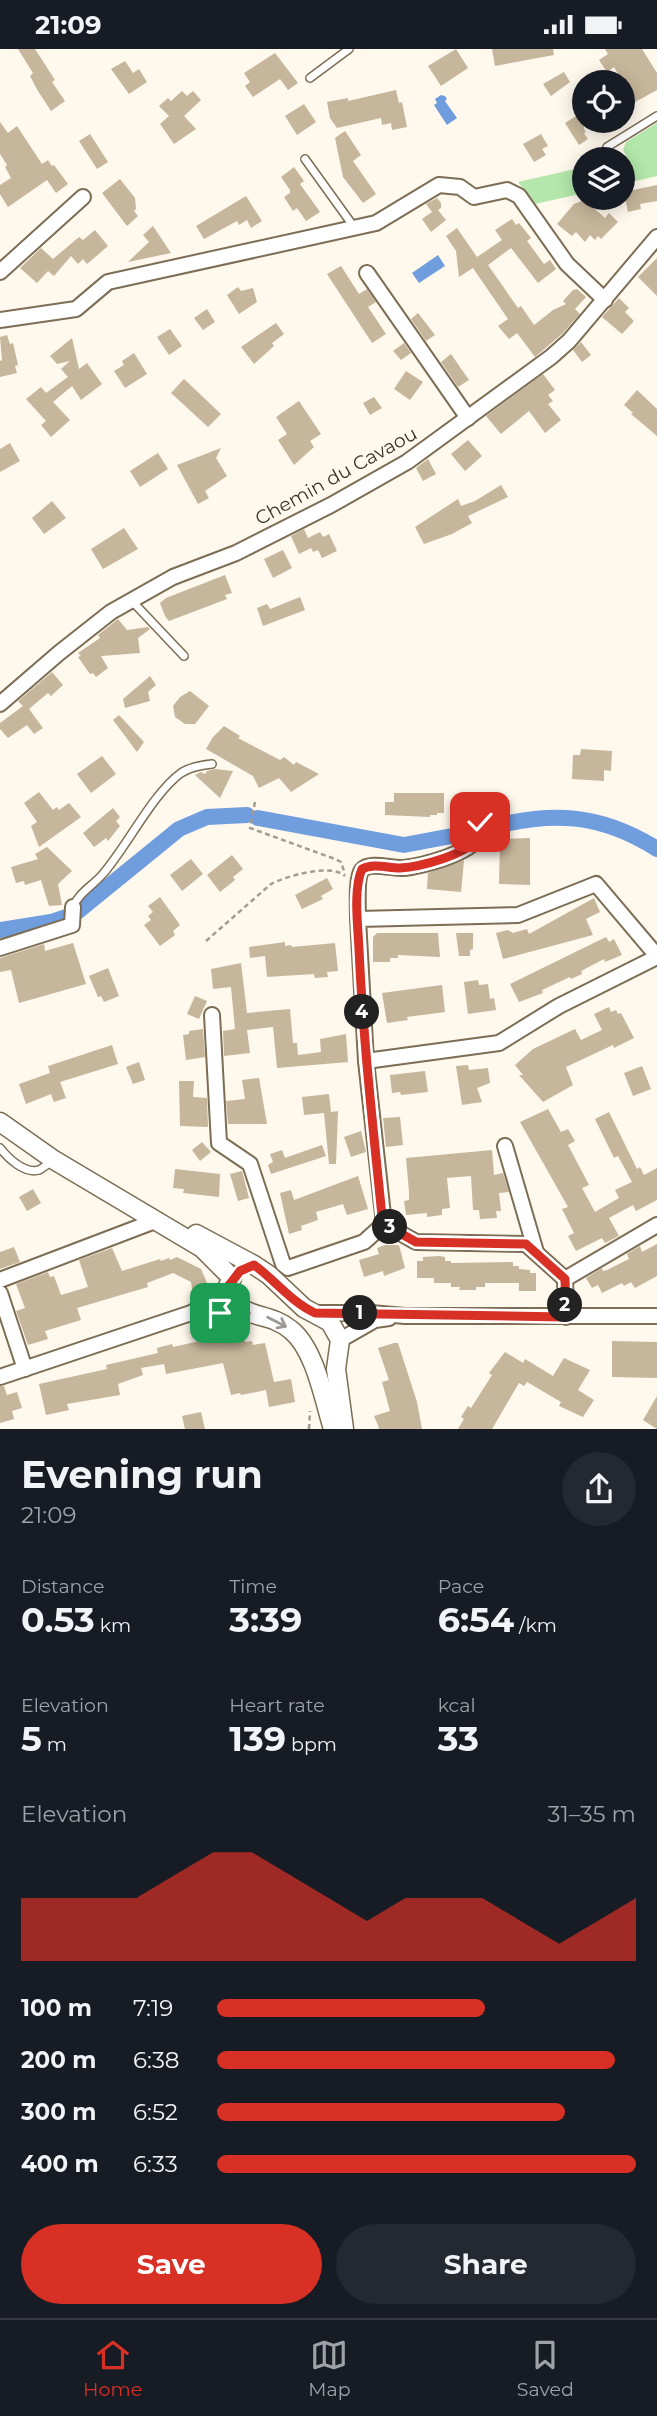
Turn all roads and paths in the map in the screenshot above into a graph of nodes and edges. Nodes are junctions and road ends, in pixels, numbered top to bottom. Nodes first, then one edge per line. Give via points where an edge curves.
1 (349, 49) edge
2 (310, 78) dead end
3 (657, 116) edge
4 (607, 147) dead end
5 (305, 159) dead end
6 (83, 197) dead end
7 (354, 228) junction
8 (657, 237) edge
9 (0, 272) edge
10 (367, 273) dead end
11 (605, 300) junction
12 (0, 320) edge
13 (468, 418) junction
14 (130, 600) junction
15 (184, 656) dead end
16 (0, 704) edge
17 (212, 764) dead end
18 (255, 802) dead end
19 (480, 829) dead end
20 (346, 877) junction
21 (348, 884) dead end
22 (73, 913) joint
23 (358, 919) junction
24 (206, 941) dead end
25 (0, 948) edge
26 (657, 956) edge
27 (212, 1015) dead end
28 (366, 1061) junction
29 (0, 1122) edge
30 (505, 1146) dead end
31 (0, 1148) edge
32 (54, 1160) junction
33 (98, 1186) junction
34 (155, 1221) junction
35 (384, 1224) junction
36 (657, 1225) edge
37 (536, 1253) junction
38 (254, 1265) junction
39 (565, 1279) junction
40 (0, 1280) edge
41 (230, 1283) junction
42 (0, 1293) edge
43 (191, 1313) junction
44 (246, 1313) junction
45 (315, 1313) junction
46 (405, 1316) junction
47 (657, 1316) edge
48 (566, 1317) junction
49 (339, 1344) junction
50 (307, 1349) junction
51 (25, 1369) junction
52 (0, 1377) edge
53 (333, 1429) edge
54 (345, 1429) edge

1 - 2 lane
3 - 4 lane
5 - 7 lane
6 - 9 street
7 - 11 street via 376,223 439,185 460,187 474,197 508,190 519,196 567,264
7 - 12 street via 108,282 76,309
8 - 11 street, Chemin du Cavaou
10 - 13 street
11 - 13 street, Chemin du Cavaou via 551,357
13 - 14 street, Chemin du Cavaou via 407,462 331,505
14 - 15 lane
14 - 16 street, Chemin du Cavaou via 58,653
17 - 22 lane via 181,773 102,876 76,900
18 - 20 path via 250,828 341,862
19 - 23 street via 474,843 449,856 403,868 362,869
20 - 21 path
20 - 24 path via 341,872 320,870 281,879
22 - 25 street via 72,925 66,929
23 - 26 street via 518,915 596,884
23 - 28 street
26 - 28 street via 499,1043
27 - 35 street via 219,1143 250,1164 283,1264 288,1268 365,1242
28 - 35 street
29 - 32 street
30 - 37 street
31 - 32 lane via 27,1170 39,1170
32 - 33 street
33 - 34 street
33 - 38 street
34 - 40 street
34 - 41 street via 202,1248
35 - 37 street via 416,1242 526,1244
36 - 39 street
37 - 39 street
38 - 41 street via 240,1271
38 - 45 street
39 - 48 street
41 - 43 street via 213,1301
41 - 44 street via 236,1306
42 - 51 street
43 - 44 street
43 - 51 street
44 -> 50 street via 274,1319 293,1331
45 - 46 street
45 - 49 street via 330,1322
46 - 48 street
46 - 49 street via 375,1320
47 - 48 street
49 - 50 street via 320,1354
49 - 54 street via 336,1369
50 - 53 street
51 - 52 street

